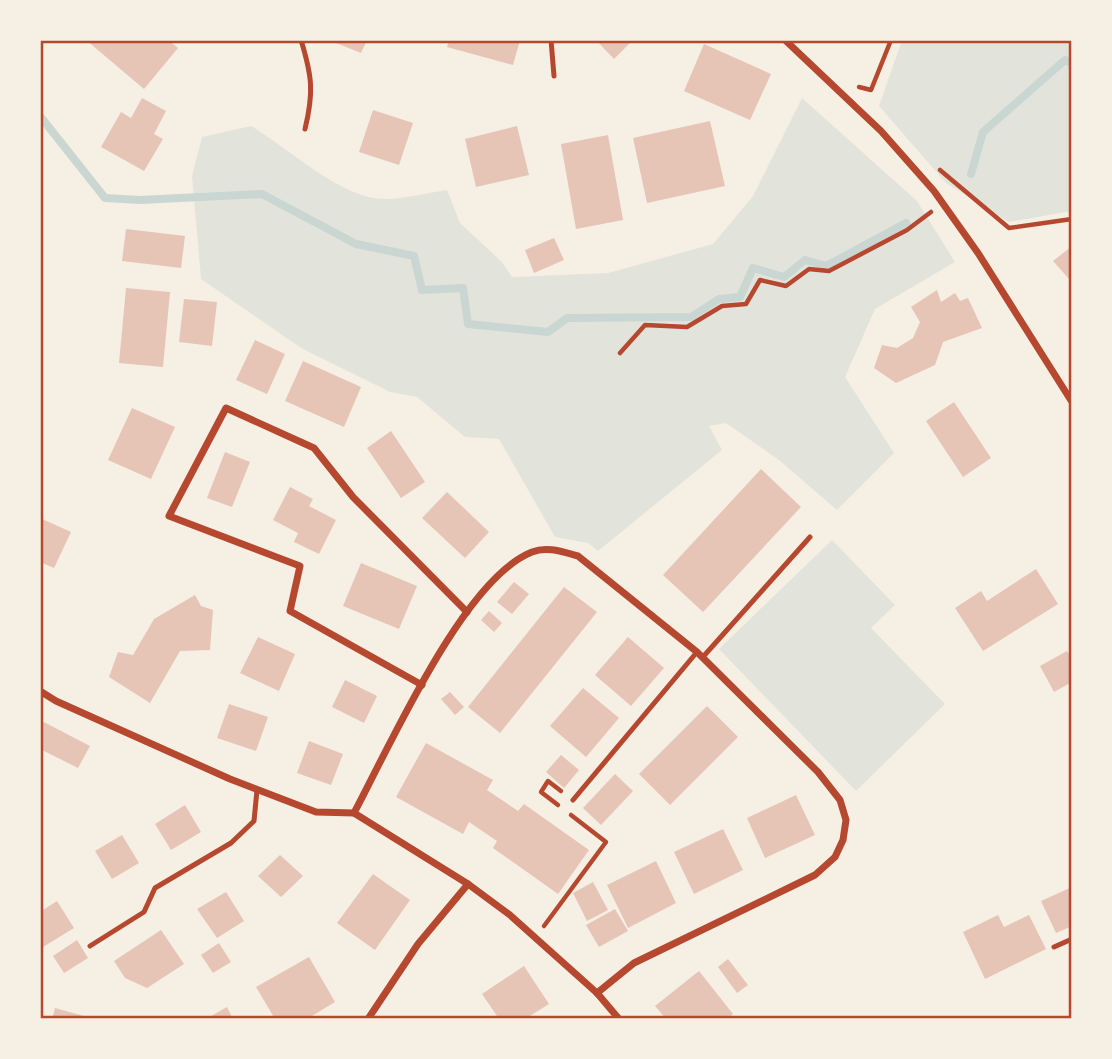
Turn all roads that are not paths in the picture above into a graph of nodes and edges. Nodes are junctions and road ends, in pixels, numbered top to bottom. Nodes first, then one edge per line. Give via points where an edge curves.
1 (301, 40) edge
2 (551, 40) edge
3 (785, 40) edge
4 (554, 76) dead end
5 (305, 129) dead end
6 (1072, 402) edge
7 (810, 537) dead end
8 (467, 612) junction
9 (699, 655) junction
10 (422, 685) junction
11 (40, 691) edge
12 (257, 790) junction
13 (573, 800) road end
14 (354, 813) junction
15 (468, 884) junction
16 (1072, 939) edge
17 (90, 946) dead end
18 (1054, 947) dead end
19 (597, 993) junction
20 (368, 1019) edge
21 (619, 1019) edge

1 - 5 lane via 313,97
2 - 4 lane
3 - 6 street via 881,131 943,204
7 - 9 lane
8 - 9 street via 510,565 533,551 555,549 578,556
8 - 10 street via 448,635
8 - 10 street via 353,497 314,448 226,408 169,516 300,566 290,611
9 - 13 lane
9 - 19 street via 818,772 840,800 846,820 844,839 835,857 815,875 634,963
10 - 14 street
11 - 12 street
12 - 14 street via 316,812
12 - 17 lane via 254,821 232,844 155,888 144,912
14 - 15 street
15 - 19 street
15 - 20 street via 418,944
16 - 18 lane
19 - 21 street

